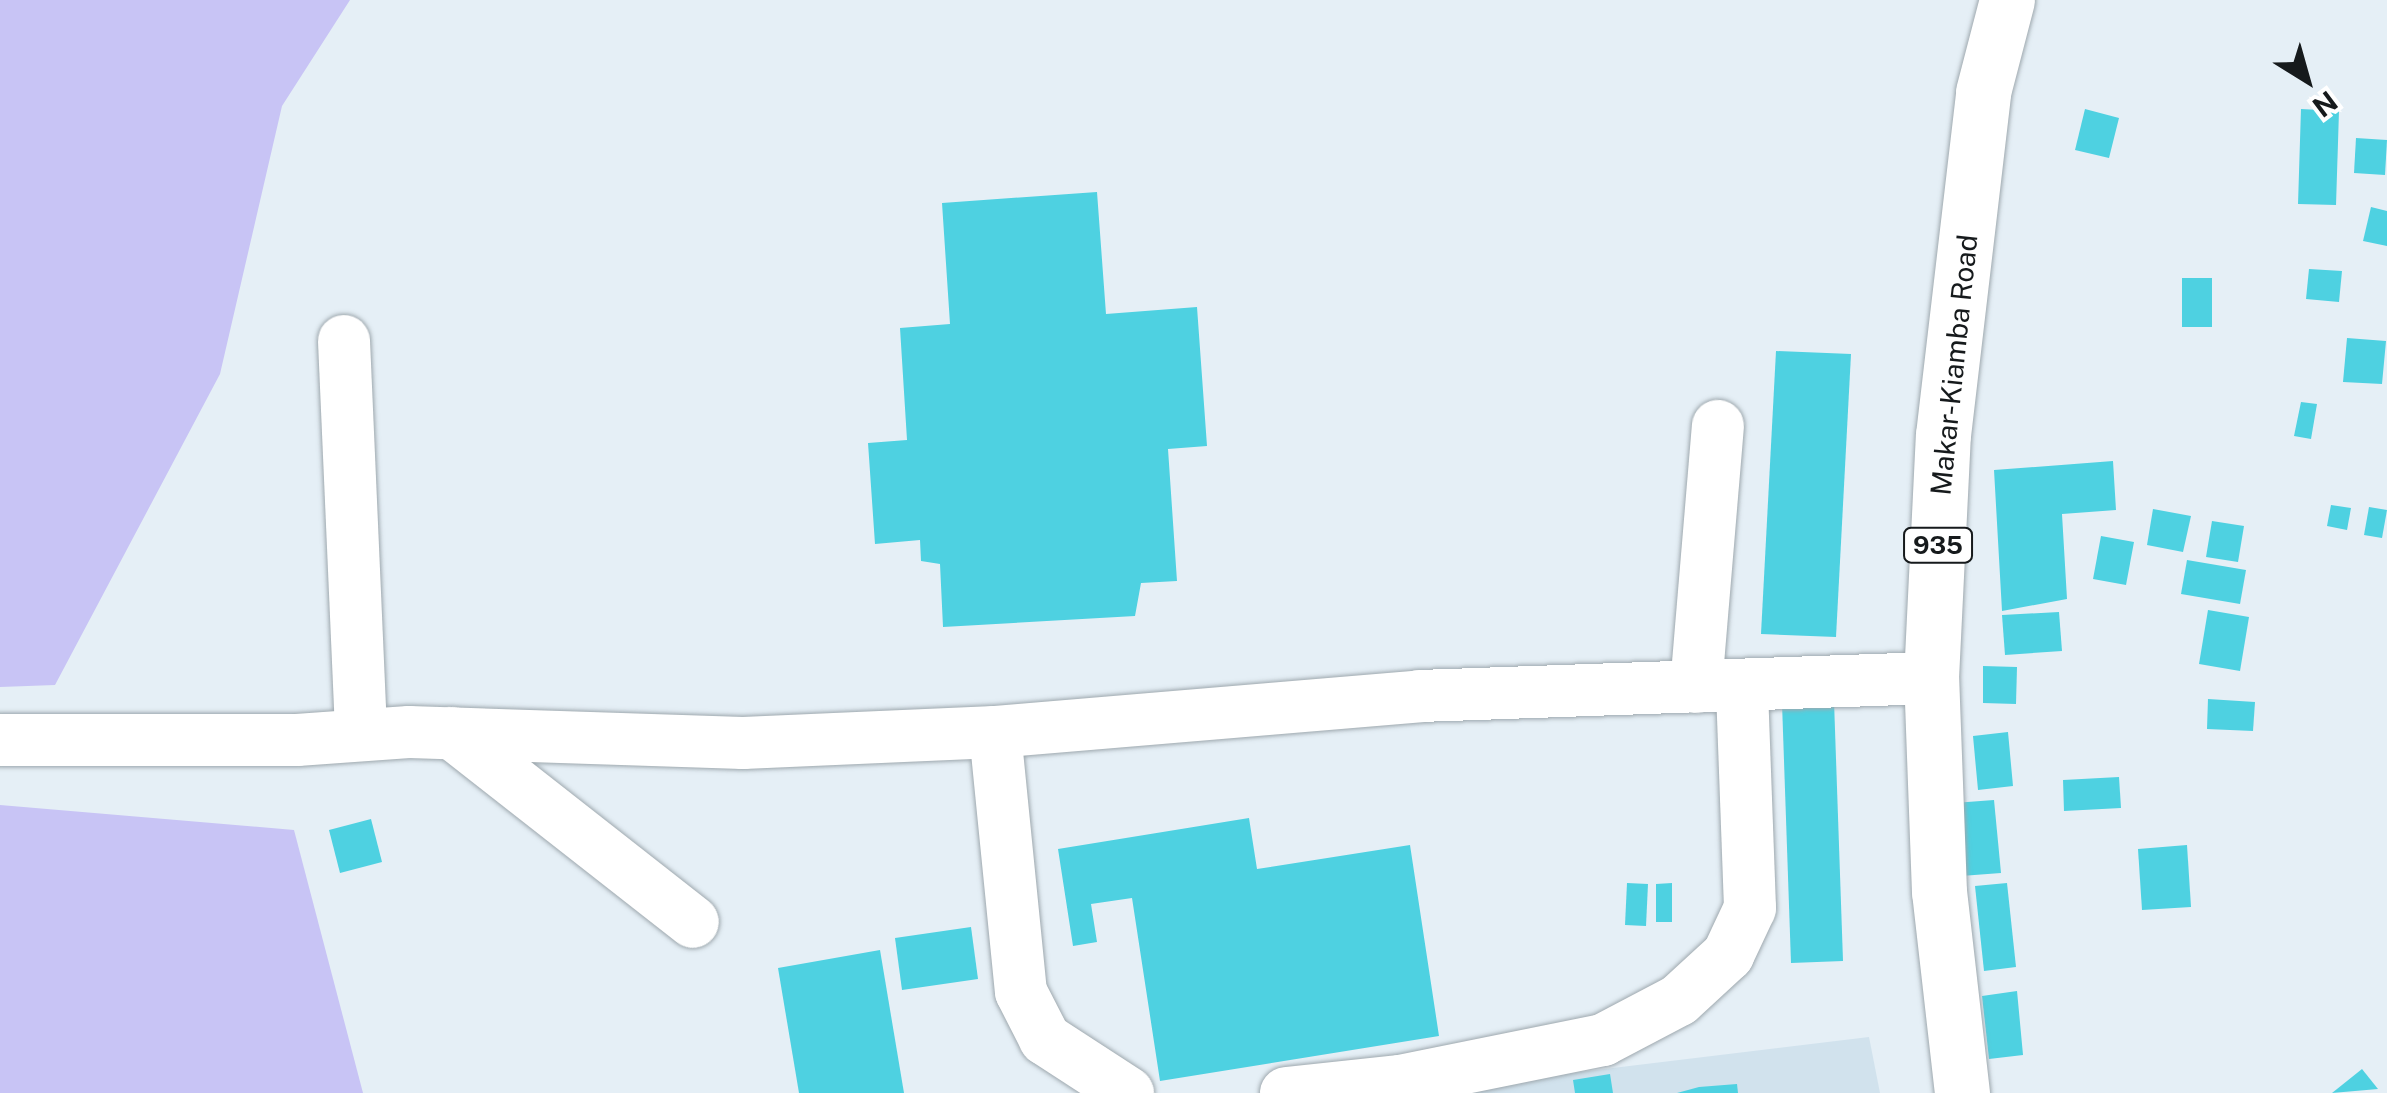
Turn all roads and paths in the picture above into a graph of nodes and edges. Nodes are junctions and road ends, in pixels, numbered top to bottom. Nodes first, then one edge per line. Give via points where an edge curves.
1 (2008, 0) edge
2 (344, 341) dead end
3 (1718, 426) dead end
4 (1931, 678) junction
5 (1719, 686) junction
6 (995, 732) junction
7 (452, 733) junction
8 (361, 735) junction
9 (0, 740) edge
10 (693, 922) dead end
11 (1128, 1093) edge
12 (1286, 1093) edge
13 (1962, 1093) edge

1 - 4 main road, Makar-Kiamba Road / 935 via 1984,92 1943,435
2 - 8 lane
3 - 5 lane
4 - 5 lane
4 - 13 main road, Makar-Kiamba Road / 935 via 1940,892
5 - 6 lane via 1420,696
5 - 12 lane via 1750,908 1728,955 1691,989 1603,1040 1400,1081
6 - 7 lane via 744,744
6 - 11 lane via 1021,992 1045,1038
7 - 8 lane
7 - 10 lane
8 - 9 lane

